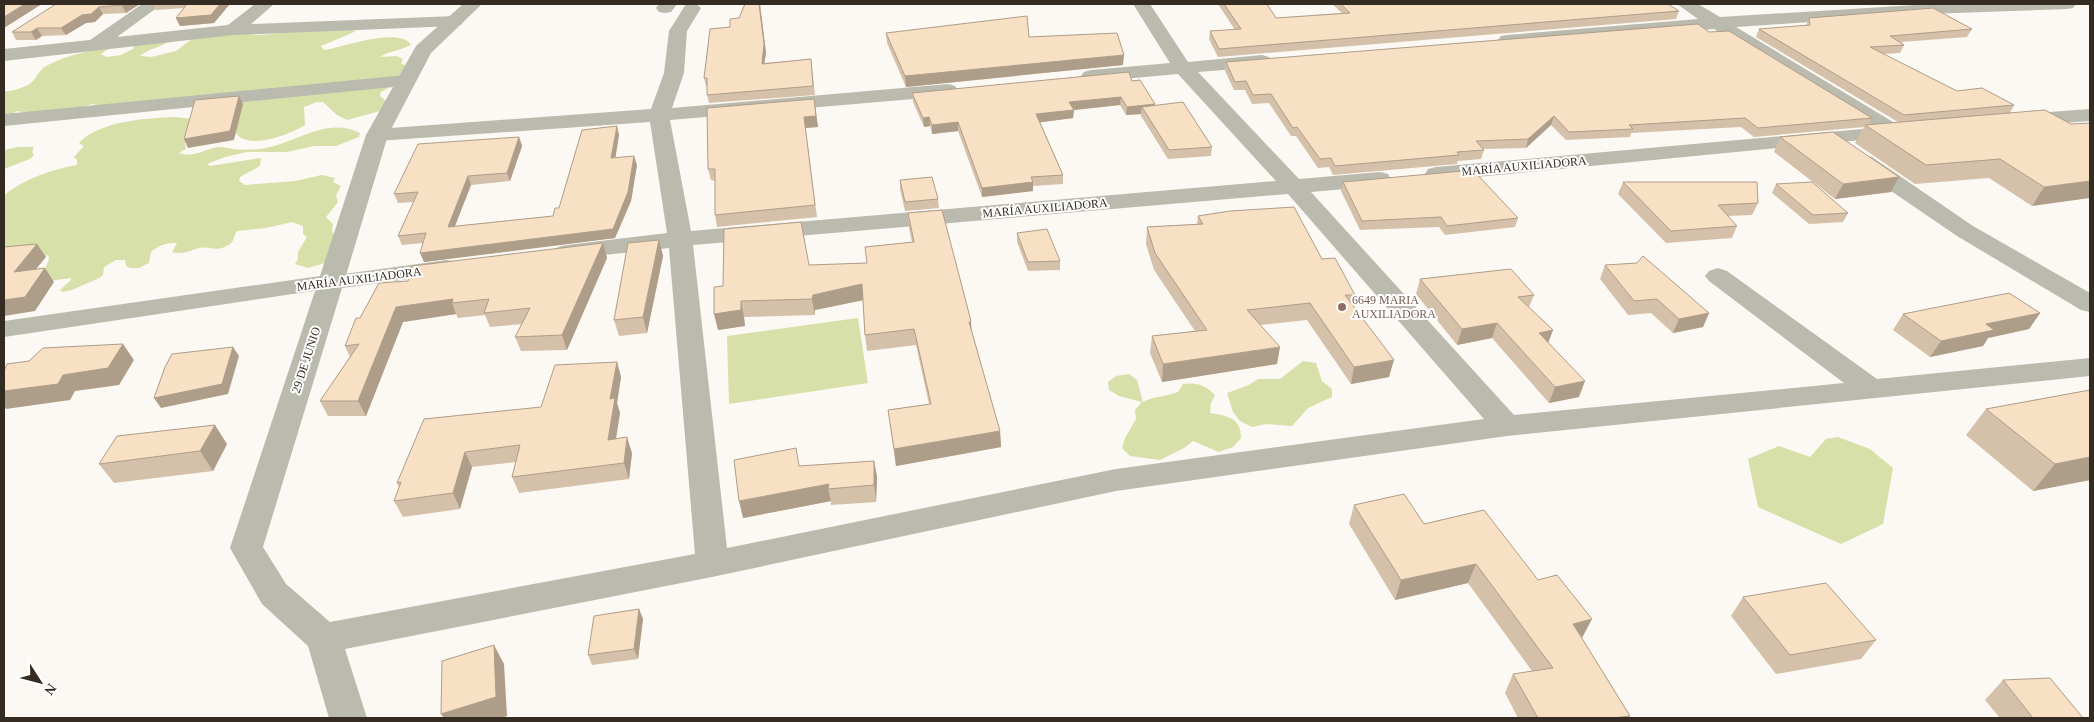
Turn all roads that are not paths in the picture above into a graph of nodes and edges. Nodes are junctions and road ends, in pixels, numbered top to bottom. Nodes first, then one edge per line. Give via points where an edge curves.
1 (153, 4) edge
2 (265, 4) edge
3 (473, 4) edge
4 (668, 4) edge
5 (1142, 4) edge
6 (1686, 4) edge
7 (2067, 4) edge
8 (455, 21) junction
9 (1716, 23) junction
10 (233, 30) junction
11 (1490, 41) edge
12 (94, 45) junction
13 (4, 54) edge
14 (1278, 59) edge
15 (1182, 67) junction
16 (1074, 78) edge
17 (406, 81) junction
18 (967, 88) edge
19 (659, 115) junction
20 (2090, 116) edge
21 (4, 120) edge
22 (2001, 122) edge
23 (377, 134) junction
24 (1830, 138) junction
25 (1294, 187) junction
26 (680, 239) junction
27 (544, 255) edge
28 (466, 265) edge
29 (1718, 276) dead end
30 (331, 282) junction
31 (2090, 304) edge
32 (4, 330) edge
33 (2090, 366) edge
34 (1871, 389) junction
35 (1508, 426) junction
36 (712, 564) junction
37 (324, 638) junction
38 (348, 718) edge

1 - 12 street
2 - 10 street
3 - 8 street, 29 DE JUNIO
4 - 19 street via 665,8 692,8 678,31 674,73
5 - 15 street
6 - 9 street
7 - 9 street via 1994,5
8 - 10 street
8 - 17 street, 29 DE JUNIO via 423,50
9 - 11 street
9 - 24 street, MARÍA AUXILIADORA via 1905,131
10 - 12 street
12 - 13 street
14 - 15 street
15 - 16 street
15 - 25 street
17 - 21 street
17 - 23 street, 29 DE JUNIO
18 - 19 street
19 - 23 street
19 - 26 street
20 - 22 street
23 - 30 street, 29 DE JUNIO
24 - 25 street, MARÍA AUXILIADORA
24 - 31 street via 1965,231
25 - 26 street, MARÍA AUXILIADORA
25 - 35 street
26 - 27 street, MARÍA AUXILIADORA
26 - 36 street
28 - 30 street, MARÍA AUXILIADORA
29 - 34 street
30 - 32 street, MARÍA AUXILIADORA
30 - 37 street, 29 DE JUNIO via 246,548 274,594
33 - 34 street
34 - 35 street
35 - 36 street via 1116,480
36 - 37 street
37 - 38 street

